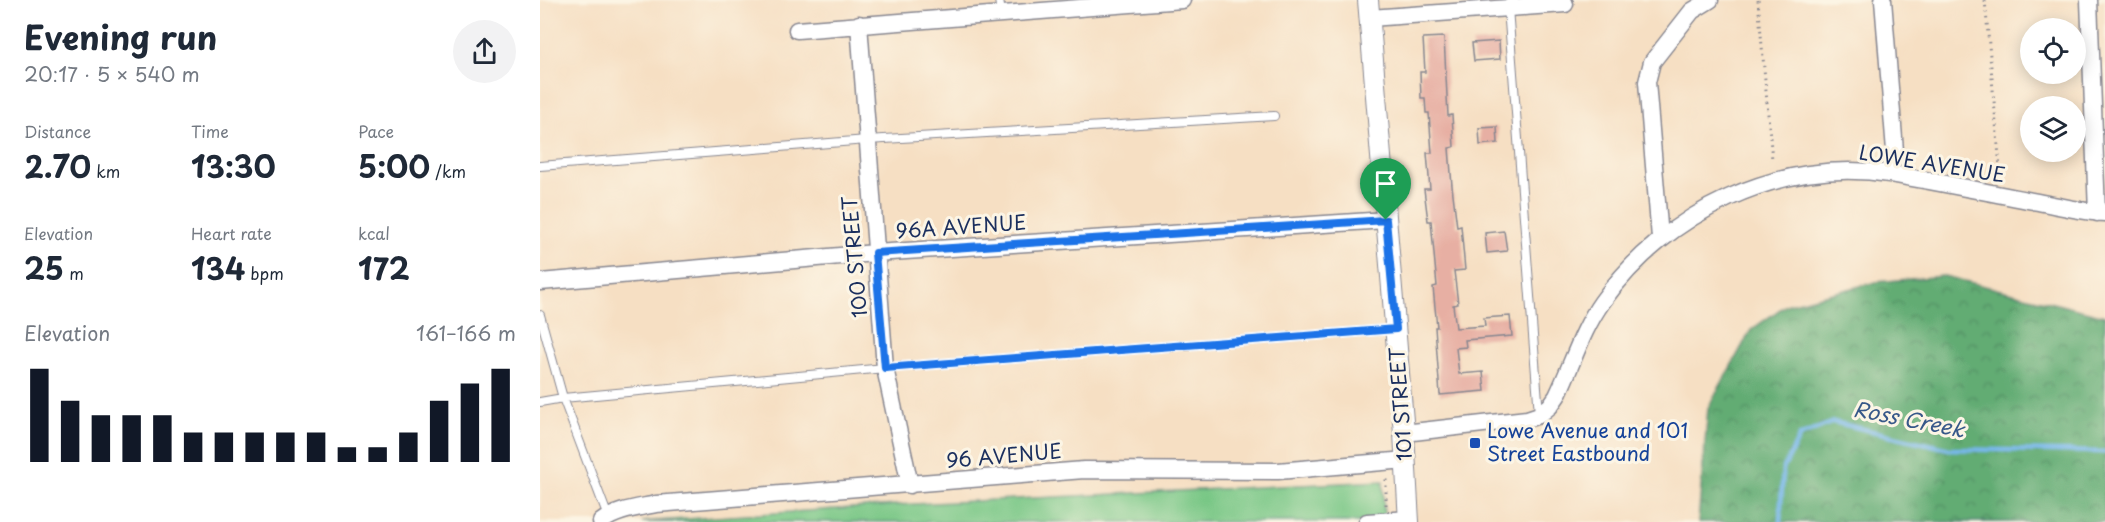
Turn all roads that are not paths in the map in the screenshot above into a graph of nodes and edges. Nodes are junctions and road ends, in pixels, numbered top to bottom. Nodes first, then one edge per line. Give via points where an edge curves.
1 (1182, 0) edge
2 (1710, 0) edge
3 (1883, 0) edge
4 (2089, 0) edge
5 (1565, 4) dead end
6 (1485, 5) edge
7 (1000, 7) edge
8 (1508, 8) junction
9 (1369, 9) edge
10 (859, 24) junction
11 (797, 30) dead end
12 (1274, 116) dead end
13 (867, 140) junction
14 (540, 166) edge
15 (1888, 174) junction
16 (2101, 213) edge
17 (1386, 220) junction
18 (1660, 238) junction
19 (875, 253) junction
20 (540, 282) edge
21 (540, 315) edge
22 (1396, 329) junction
23 (885, 368) junction
24 (563, 398) junction
25 (540, 402) edge
26 (1539, 415) junction
27 (1404, 433) junction
28 (1396, 461) junction
29 (910, 485) junction
30 (604, 519) edge
31 (1409, 520) edge
32 (1387, 521) edge
33 (1367, 522) edge

1 - 7 street
2 - 18 street via 1692,11 1648,72
3 - 15 street via 1895,152
4 - 16 street
5 - 8 street
6 - 8 street
6 - 9 street
7 - 10 street
8 - 26 lane
9 - 17 street, 101 STREET
10 - 11 street
10 - 13 street, 100 STREET
12 - 13 lane
13 - 14 lane
13 - 19 street, 100 STREET
15 - 16 street, LOWE AVENUE
15 - 18 street, LOWE AVENUE via 1835,171 1764,183 1726,198
17 - 19 street, 96A AVENUE
17 - 22 street, 101 STREET
18 - 26 street, LOWE AVENUE via 1601,303 1557,396
19 - 20 street, 96A AVENUE
19 - 23 street, 100 STREET
21 - 24 lane
22 - 23 lane
22 - 27 street, 101 STREET
23 - 24 lane
23 - 29 street, 100 STREET
24 - 25 lane
24 - 30 lane
26 - 27 street via 1513,422
27 - 28 street, 101 STREET
28 - 29 street, 96 AVENUE via 1278,471 1084,470
28 - 31 street, 101 STREET
29 - 30 street, 96 AVENUE via 656,504
31 - 32 street
32 - 33 street

